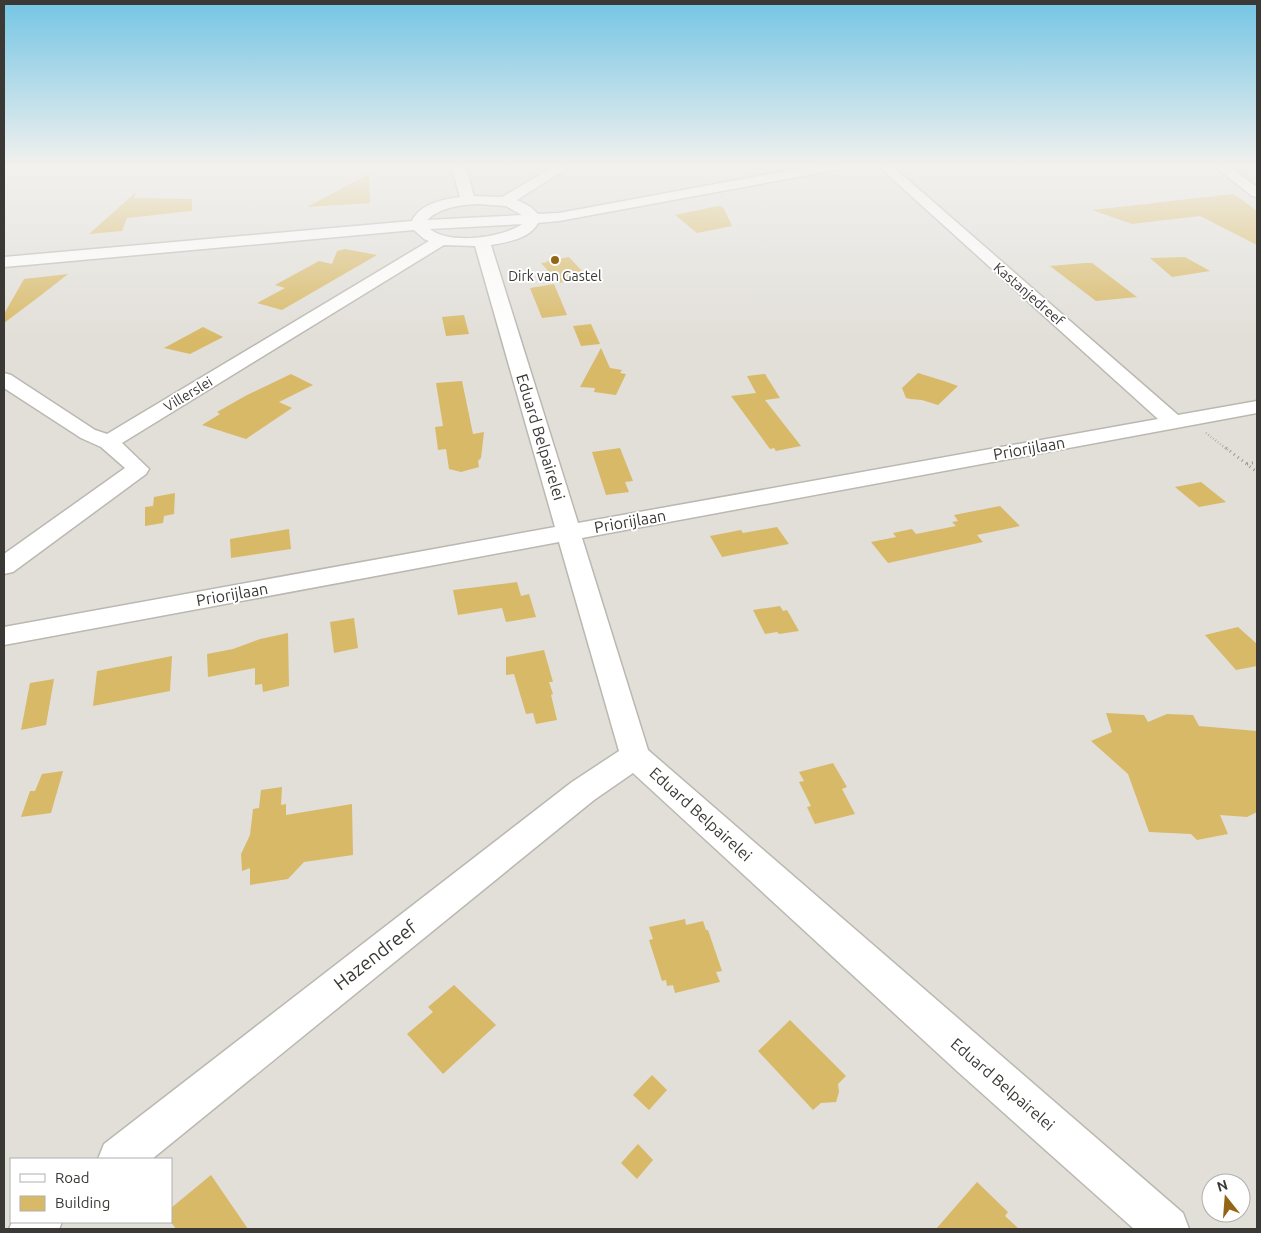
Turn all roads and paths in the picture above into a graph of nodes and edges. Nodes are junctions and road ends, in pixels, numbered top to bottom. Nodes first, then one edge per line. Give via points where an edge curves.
1 (465, 223) edge
2 (531, 223) edge
3 (950, 223) edge
4 (418, 225) junction
5 (441, 240) junction
6 (482, 242) junction
7 (4, 262) edge
8 (4, 379) edge
9 (1257, 407) edge
10 (1181, 421) junction
11 (109, 442) junction
12 (1257, 462) edge
13 (1246, 464) junction
14 (1257, 472) edge
15 (570, 532) junction
16 (4, 566) edge
17 (4, 636) edge
18 (635, 756) junction
19 (120, 1158) edge
20 (1167, 1229) edge

1 - 4 street
2 - 6 street via 518,233
3 - 10 street, Kastanjedreef
4 - 5 street via 422,231
4 - 7 street
5 - 6 street
5 - 11 street, Villerslei
6 - 15 street, Eduard Belpairelei
8 - 11 street via 88,434
9 - 10 street, Priorijlaan
10 - 13 path
10 - 15 street, Priorijlaan
11 - 16 street via 138,469
12 - 13 path
13 - 14 path
15 - 17 street, Priorijlaan
15 - 18 street, Eduard Belpairelei
18 - 19 street, Hazendreef via 583,791
18 - 20 street, Eduard Belpairelei

